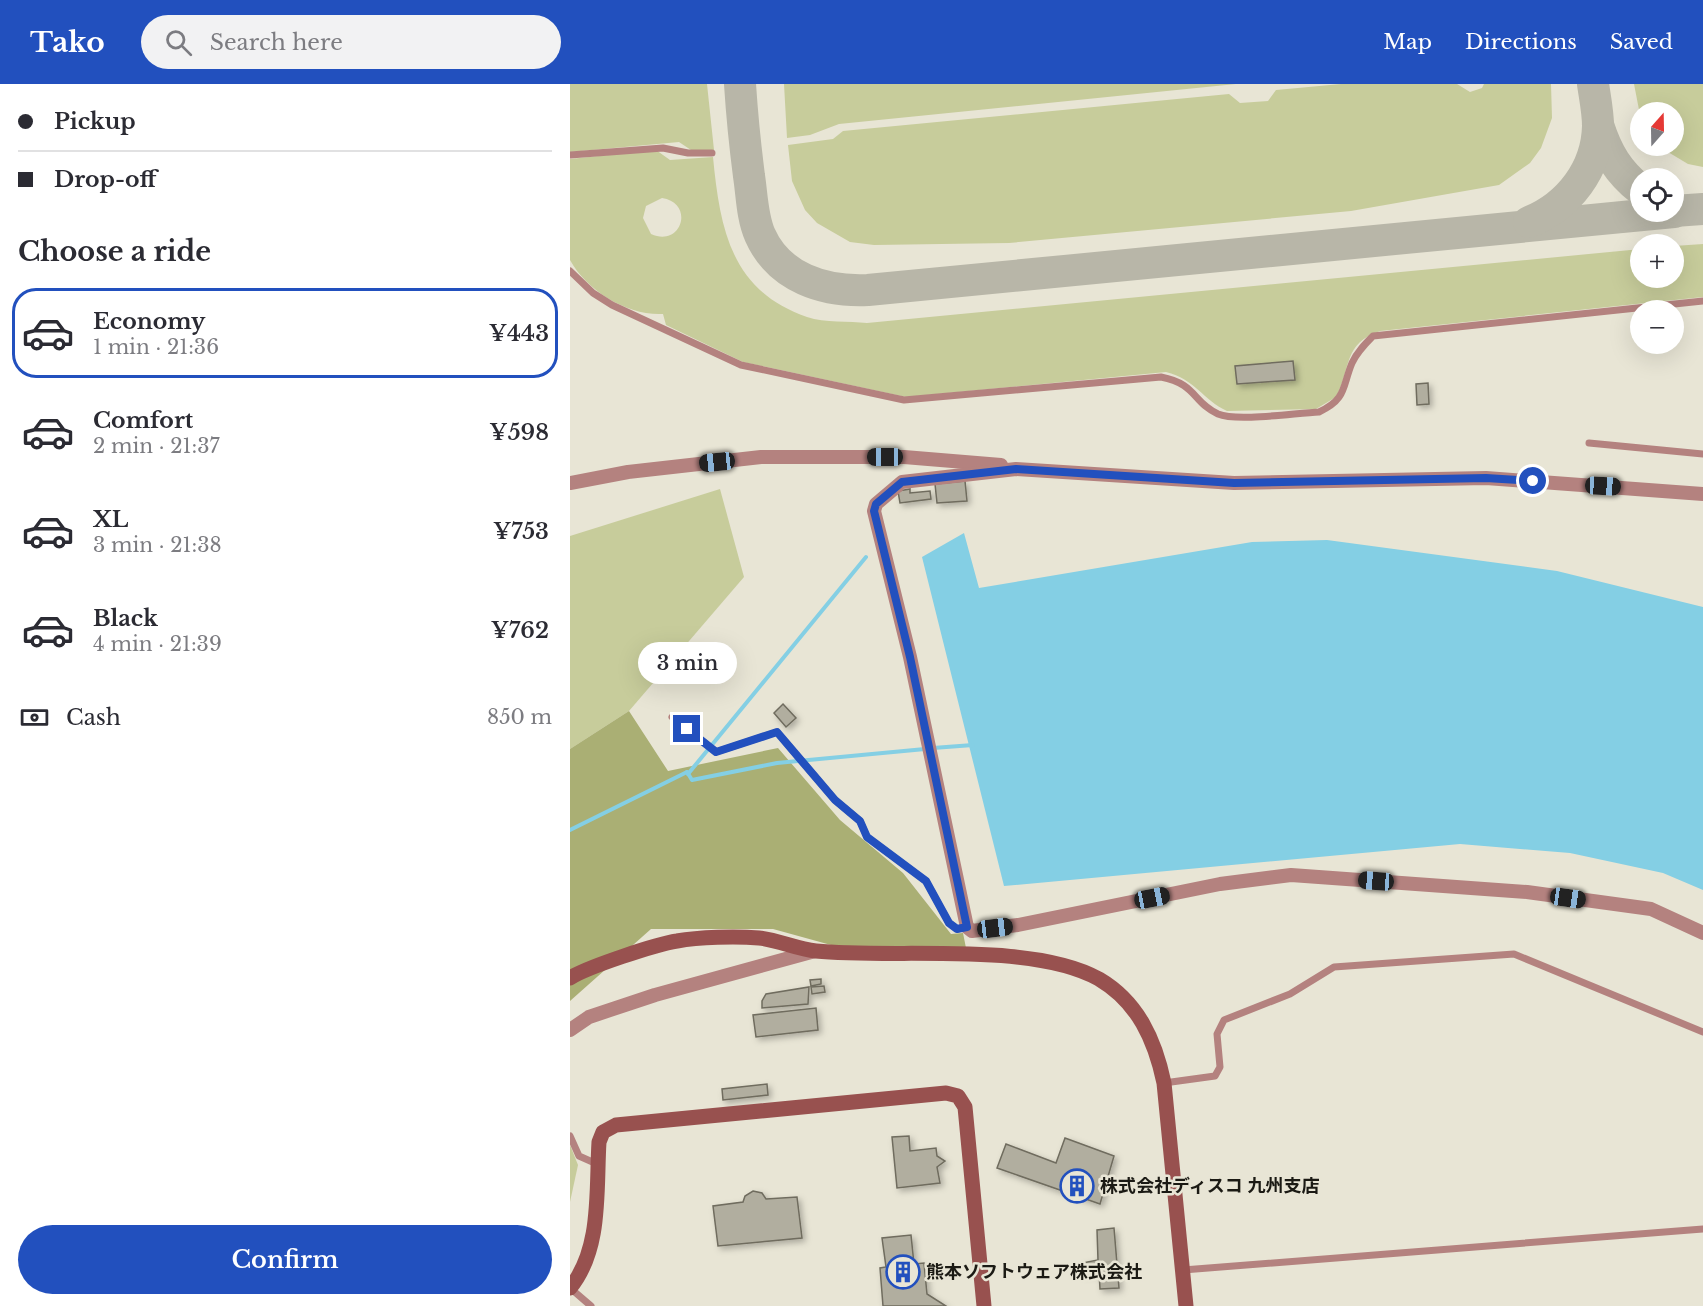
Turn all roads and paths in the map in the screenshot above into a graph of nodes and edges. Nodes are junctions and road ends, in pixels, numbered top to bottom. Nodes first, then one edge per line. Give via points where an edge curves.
1 (712, 153) dead end
2 (570, 155) edge
3 (570, 271) edge
4 (1703, 302) edge
5 (1589, 443) dead end
6 (1703, 454) edge
7 (570, 483) edge
8 (1234, 483) junction
9 (1703, 494) edge
10 (672, 717) dead end
11 (967, 927) junction
12 (1703, 933) edge
13 (815, 951) junction
14 (570, 978) edge
15 (570, 1030) edge
16 (1703, 1032) edge
17 (1164, 1083) junction
18 (570, 1136) edge
19 (597, 1164) junction
20 (1703, 1229) edge
21 (1183, 1270) junction
22 (570, 1288) edge
23 (591, 1306) edge
24 (984, 1306) edge
25 (1186, 1306) edge

1 - 2 lane via 663,148
3 - 4 lane via 612,305 751,367 904,400 1161,377 1188,386 1208,408 1234,417 1319,412 1330,406 1342,396 1358,352 1373,336
5 - 6 lane
7 - 8 street via 628,472 761,457 904,457
8 - 9 street via 1486,478
8 - 11 street via 1016,469 902,482 876,504 874,511 910,657
10 - 11 lane via 716,752 777,732 835,800 860,821 867,837 926,881 949,923 957,929
11 - 12 street via 972,931 1018,925 1220,884 1291,875 1527,892 1651,909
13 - 14 street via 759,938 677,941
13 - 15 street via 655,995 589,1017
13 - 17 street via 999,957 1081,972 1099,980 1132,1007 1157,1050
16 - 17 lane via 1514,954 1334,967 1290,994 1224,1020 1217,1034 1220,1067 1215,1076
17 - 21 street
18 - 19 lane via 579,1156
19 - 22 street via 592,1240 580,1275
19 - 24 street via 598,1142 603,1132 616,1125 946,1093 958,1096 965,1107
20 - 21 lane
21 - 25 street
22 - 23 lane

